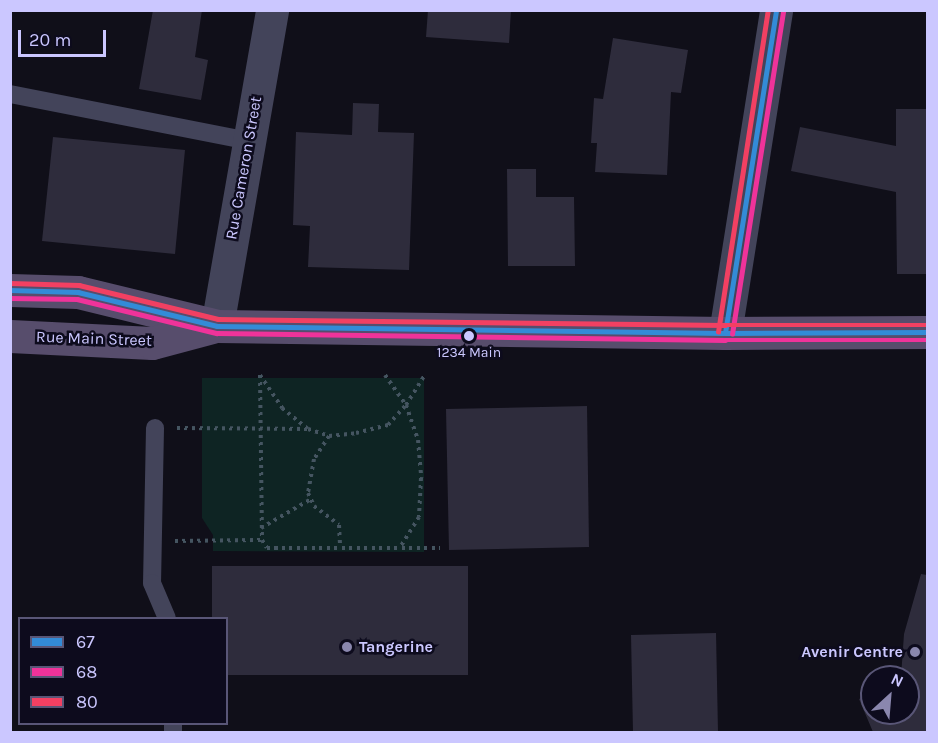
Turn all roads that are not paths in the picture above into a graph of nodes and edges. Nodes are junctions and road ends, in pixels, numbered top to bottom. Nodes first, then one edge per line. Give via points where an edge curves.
1 (272, 10) edge
2 (776, 10) edge
3 (10, 94) edge
4 (249, 141) junction
5 (10, 290) edge
6 (217, 326) junction
7 (927, 332) edge
8 (725, 333) junction
9 (10, 336) edge
10 (155, 428) road end
11 (167, 617) edge

1 - 4 street, Rue Cameron Street
2 - 8 street
3 - 4 lane
4 - 6 street, Rue Cameron Street
5 - 6 main road, Rue Main Street via 78,292
6 - 8 main road
6 - 9 main road, Rue Main Street via 152,343
7 - 8 main road
10 - 11 lane via 153,583

